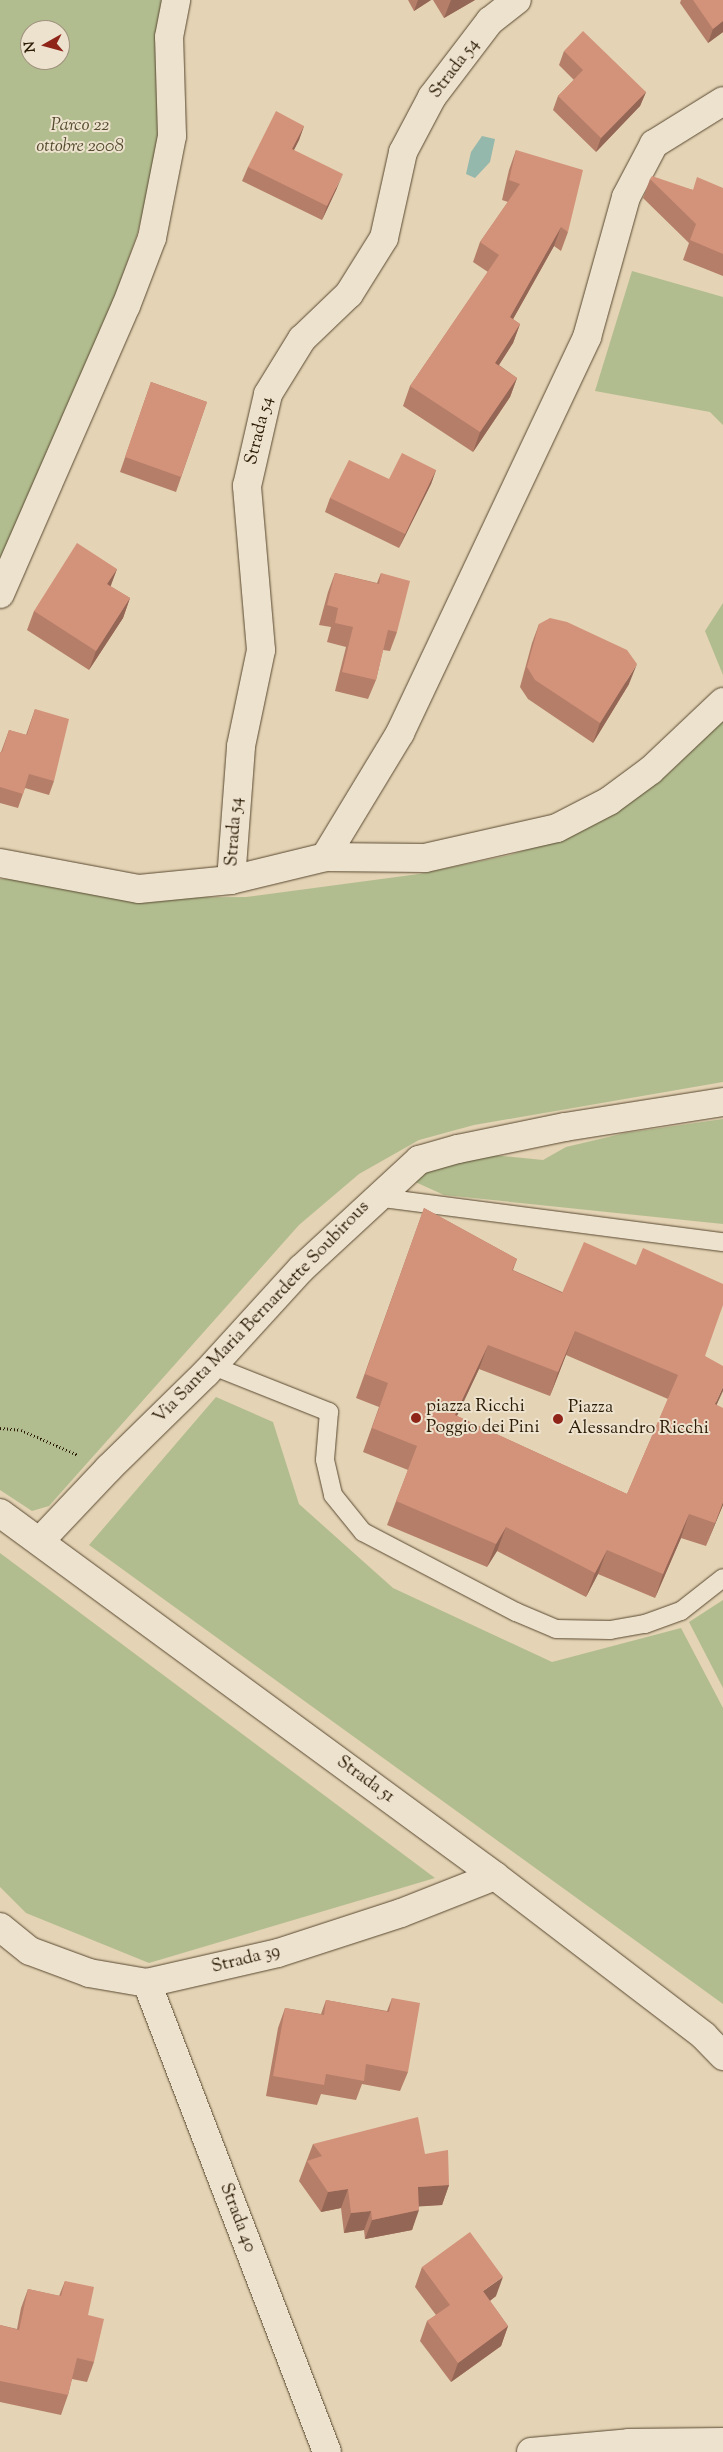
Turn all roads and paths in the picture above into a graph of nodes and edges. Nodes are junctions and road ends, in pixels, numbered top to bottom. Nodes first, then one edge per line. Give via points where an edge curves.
1 (176, 0) edge
2 (517, 0) edge
3 (723, 101) edge
4 (0, 594) edge
5 (723, 702) edge
6 (325, 857) junction
7 (0, 863) edge
8 (231, 880) junction
9 (723, 1102) edge
10 (375, 1197) junction
11 (723, 1242) edge
12 (213, 1366) junction
13 (0, 1428) edge
14 (109, 1468) junction
15 (0, 1513) edge
16 (40, 1541) junction
17 (723, 1578) edge
18 (495, 1876) junction
19 (0, 1927) edge
20 (147, 1983) junction
21 (723, 2056) edge
22 (723, 2442) edge
23 (327, 2452) edge
24 (531, 2452) edge

1 - 4 street via 169,37 172,136 152,238 126,306
2 - 8 street, Strada 54 via 490,22 432,97 403,152 384,238 349,294 302,339 268,394 247,486 261,650 242,746
3 - 6 street via 654,144 626,197 587,337 400,733
5 - 6 street via 651,770 609,801 557,828 425,858
6 - 8 street
7 - 8 street via 139,889
9 - 10 street, Via Santa Maria Bernardette Soubirous via 565,1127 458,1149 419,1160
10 - 11 lane
10 - 12 street, Via Santa Maria Bernardette Soubirous via 300,1269
12 - 14 street, Via Santa Maria Bernardette Soubirous
12 - 17 lane via 329,1412 324,1460 334,1495 363,1532 491,1600 556,1629 610,1630 645,1624 681,1611
13 - 14 path via 21,1430
14 - 16 street, Via Santa Maria Bernardette Soubirous
15 - 16 street, Strada 51
16 - 18 street, Strada 51
18 - 20 street, Strada 39 via 401,1913 278,1953
18 - 21 street, Strada 51 via 704,2036
19 - 20 street, Strada 39 via 30,1951 89,1973
20 - 23 street, Strada 40
22 - 24 street via 629,2443

